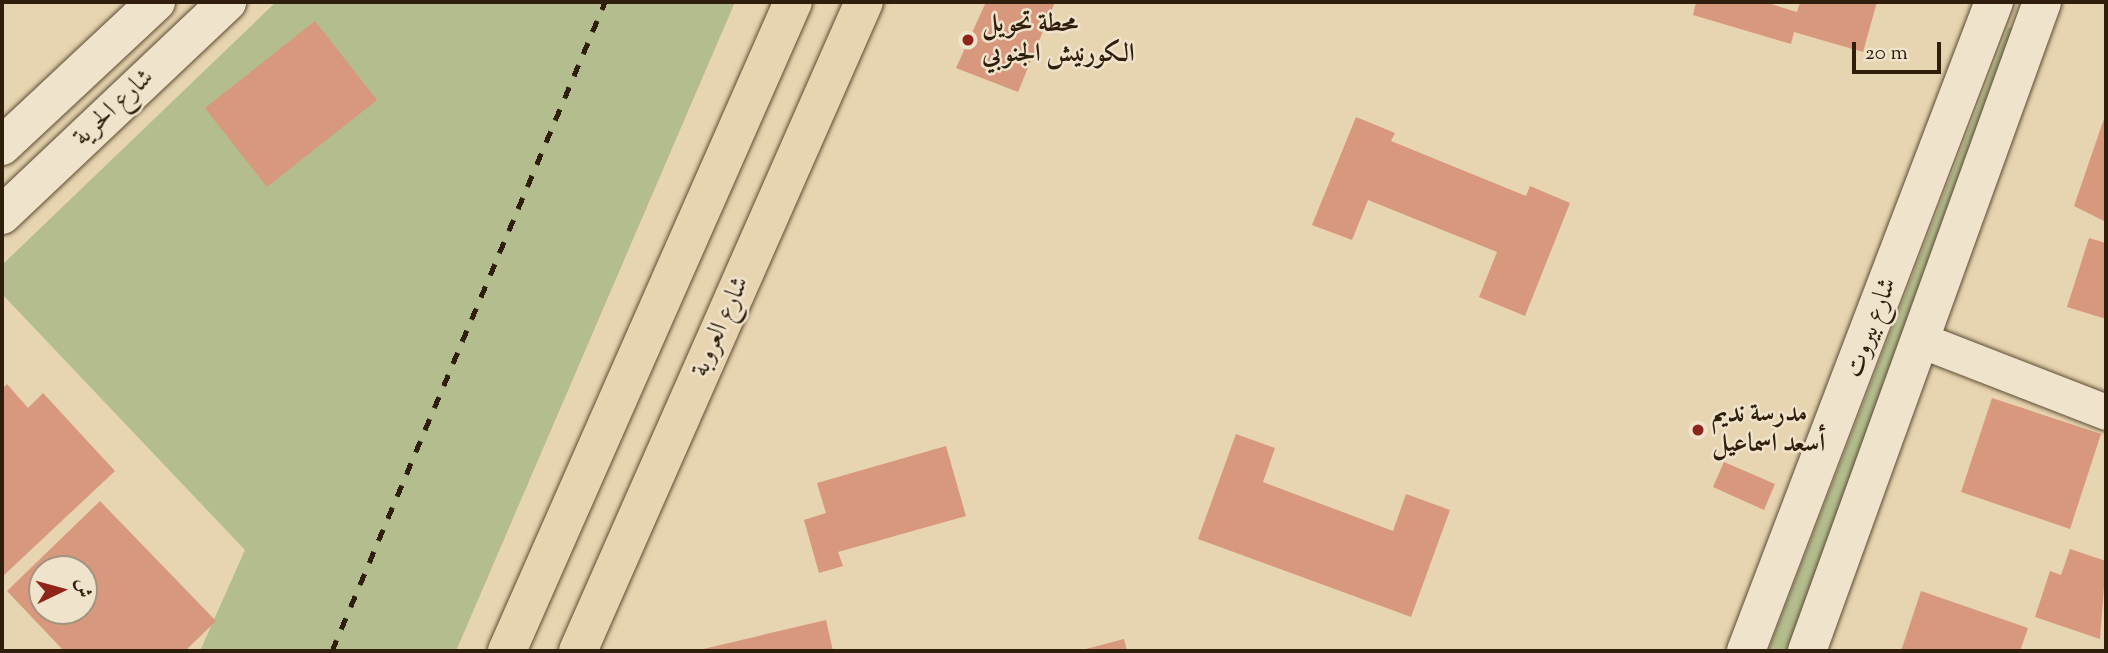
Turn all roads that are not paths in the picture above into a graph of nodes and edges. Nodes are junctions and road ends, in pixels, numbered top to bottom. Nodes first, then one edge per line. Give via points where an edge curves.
1 (156, 2) edge
2 (227, 2) edge
3 (793, 2) edge
4 (864, 2) edge
5 (1994, 2) edge
6 (2042, 2) edge
7 (2, 146) edge
8 (2, 215) edge
9 (1923, 341) junction
10 (2106, 412) edge
11 (507, 651) edge
12 (578, 651) edge
13 (1746, 651) edge
14 (1807, 651) edge

1 - 7 main road, شارع الحرية
2 - 8 main road, شارع الحرية
3 - 11 main road
4 - 12 main road, شارع العروبة
5 - 13 main road, شارع بيروت
6 - 9 main road, شارع بيروت
9 - 10 street
9 - 14 main road, شارع بيروت

